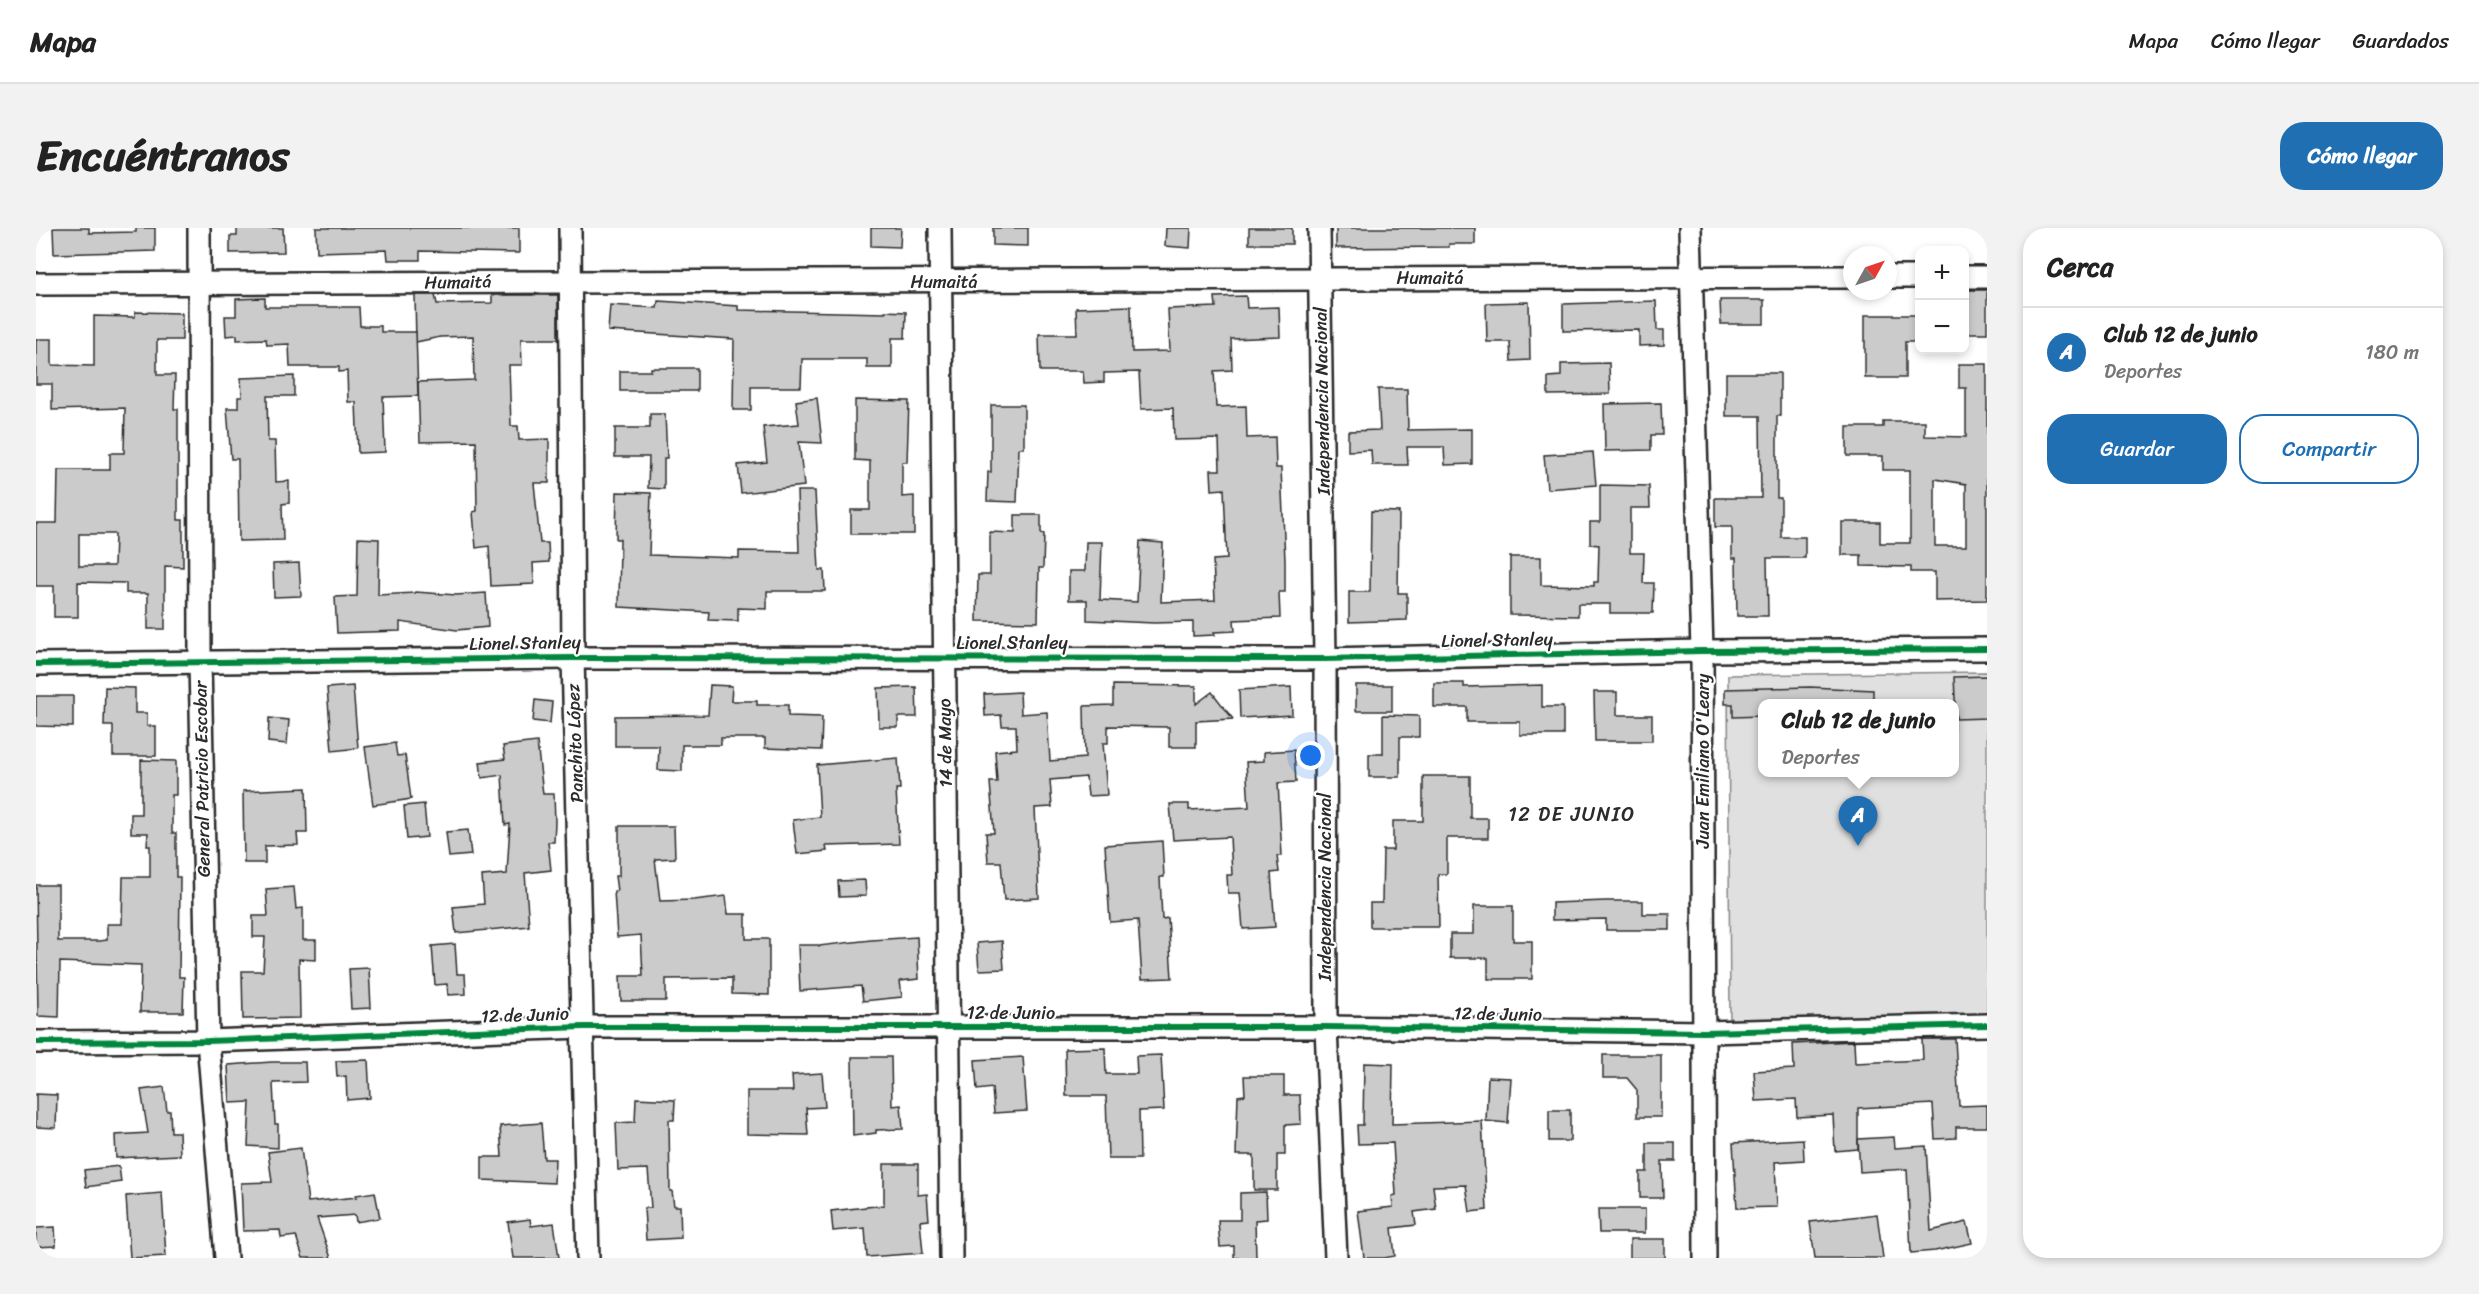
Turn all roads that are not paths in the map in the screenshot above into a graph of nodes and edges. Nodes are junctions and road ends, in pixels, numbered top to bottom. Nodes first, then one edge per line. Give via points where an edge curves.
1 (199, 228) edge
2 (570, 228) edge
3 (940, 228) edge
4 (1319, 228) edge
5 (1690, 228) edge
6 (1692, 276) junction
7 (1843, 277) edge
8 (1897, 277) edge
9 (1915, 277) edge
10 (1969, 277) edge
11 (1987, 277) edge
12 (1321, 279) junction
13 (571, 280) junction
14 (942, 282) junction
15 (36, 284) edge
16 (200, 284) junction
17 (1987, 649) edge
18 (1702, 651) junction
19 (573, 658) junction
20 (944, 658) junction
21 (1325, 659) junction
22 (200, 662) junction
23 (36, 664) edge
24 (1987, 1025) edge
25 (583, 1027) junction
26 (948, 1028) junction
27 (1326, 1028) junction
28 (1704, 1032) junction
29 (208, 1041) junction
30 (36, 1042) edge
31 (226, 1258) edge
32 (588, 1258) edge
33 (951, 1258) edge
34 (1336, 1258) edge
35 (1705, 1258) edge

1 - 16 street, General Patricio Escobar
2 - 13 street, Panchito López
3 - 14 street, 14 de Mayo
4 - 12 street, Independencia Nacional
5 - 6 street, Juan Emiliano O'Leary
6 - 7 street, Humaitá
6 - 12 street, Humaitá
6 - 18 street, Juan Emiliano O'Leary
8 - 9 street
10 - 11 street
12 - 14 street, Humaitá
12 - 21 street, Independencia Nacional
13 - 14 street, Humaitá
13 - 16 street, Humaitá
13 - 19 street, Panchito López
14 - 20 street, 14 de Mayo
15 - 16 street, Humaitá
16 - 22 street, General Patricio Escobar
17 - 18 street, Lionel Stanley
18 - 21 street, Lionel Stanley
18 - 28 street, Juan Emiliano O'Leary
19 - 20 street, Lionel Stanley
19 - 22 street, Lionel Stanley
19 - 25 street, Panchito López
20 - 21 street, Lionel Stanley
20 - 26 street, 14 de Mayo
21 - 27 street, Independencia Nacional
22 - 23 street, Lionel Stanley
22 - 29 street, General Patricio Escobar
24 - 28 street, 12 de Junio
25 - 26 street, 12 de Junio
25 - 29 street, 12 de Junio
25 - 32 street, Panchito López
26 - 27 street, 12 de Junio
26 - 33 street, 14 de Mayo
27 - 28 street, 12 de Junio
27 - 34 street, Independencia Nacional
28 - 35 street, Juan Emiliano O'Leary
29 - 30 street, 12 de Junio
29 - 31 street, General Patricio Escobar

